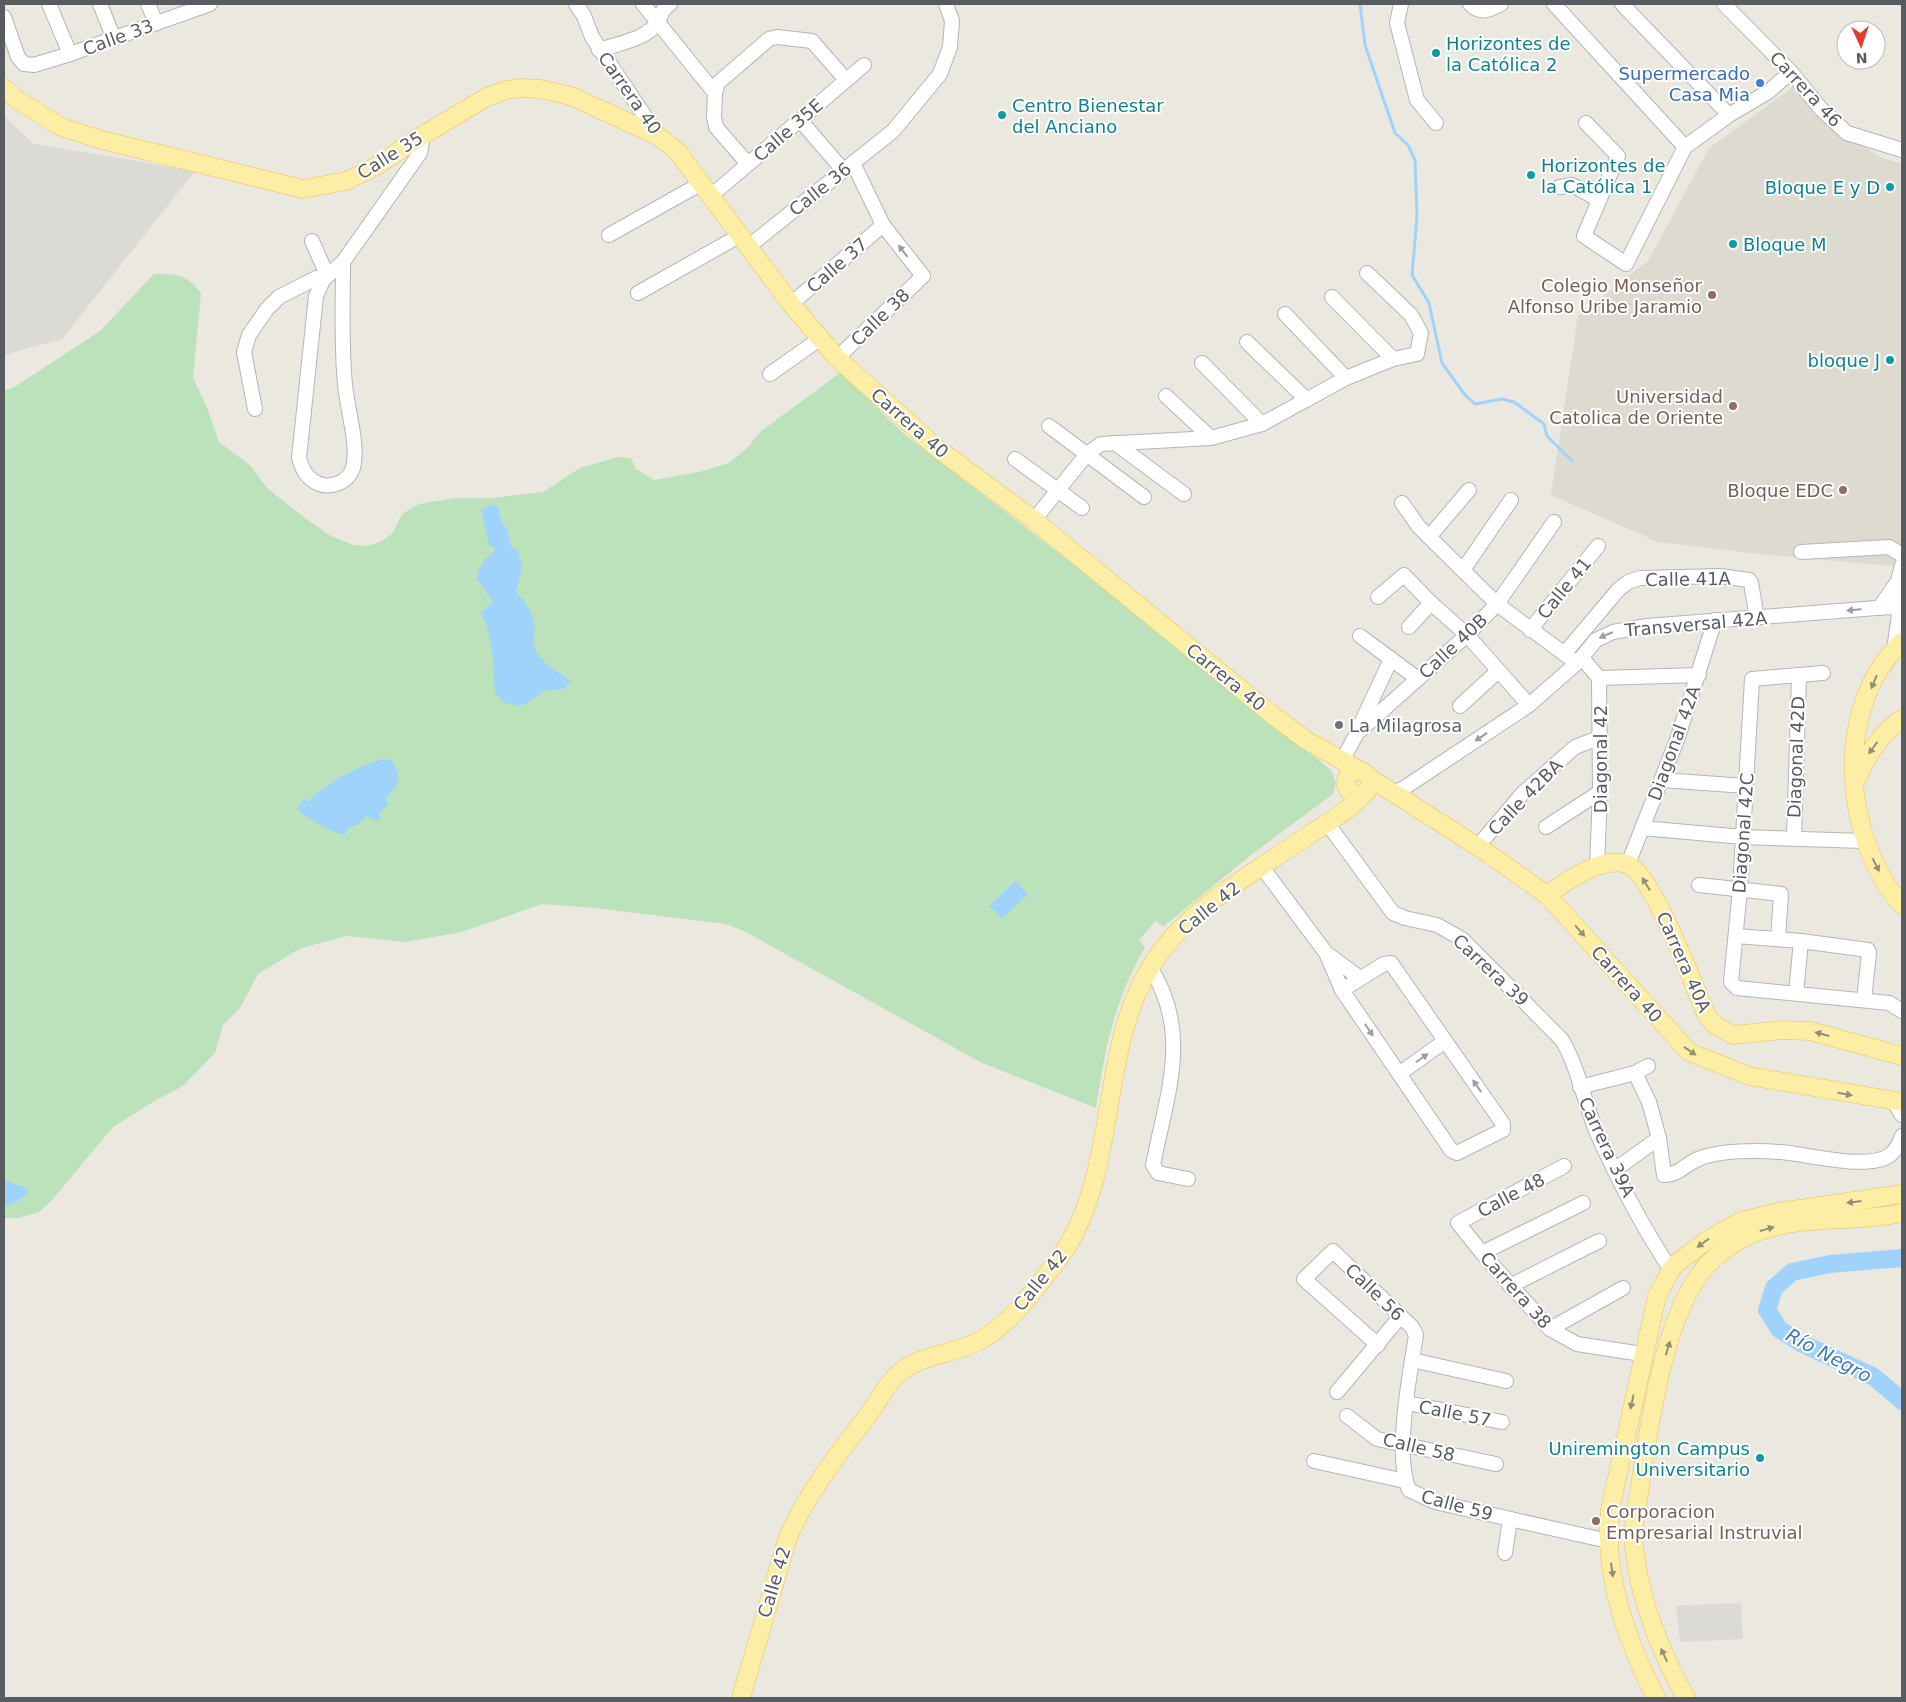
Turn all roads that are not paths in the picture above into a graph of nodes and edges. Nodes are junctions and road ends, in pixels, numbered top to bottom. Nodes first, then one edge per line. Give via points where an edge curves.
1 (49, 4) edge
2 (100, 4) edge
3 (148, 4) edge
4 (210, 4) edge
5 (576, 4) edge
6 (643, 4) edge
7 (670, 4) edge
8 (946, 4) edge
9 (1401, 4) edge
10 (1470, 4) edge
11 (1501, 4) edge
12 (1554, 4) edge
13 (1622, 4) edge
14 (1724, 4) edge
15 (190, 7) edge
16 (4, 17) edge
17 (658, 23) junction
18 (156, 24) junction
19 (114, 39) junction
20 (600, 50) junction
21 (70, 54) junction
22 (864, 65) dead end
23 (1791, 72) junction
24 (846, 80) junction
25 (4, 88) edge
26 (715, 92) junction
27 (1729, 115) junction
28 (800, 120) junction
29 (1586, 123) dead end
30 (1436, 124) dead end
31 (423, 135) junction
32 (658, 136) junction
33 (1685, 147) junction
34 (1902, 150) edge
35 (748, 164) junction
36 (848, 167) junction
37 (1560, 187) dead end
38 (707, 189) junction
39 (1599, 200) junction
40 (883, 225) junction
41 (609, 235) dead end
42 (312, 241) dead end
43 (743, 241) junction
44 (343, 262) junction
45 (1367, 273) dead end
46 (325, 277) junction
47 (638, 293) dead end
48 (1332, 297) dead end
49 (791, 304) junction
50 (1285, 314) dead end
51 (821, 338) junction
52 (1247, 342) dead end
53 (837, 358) junction
54 (1393, 359) junction
55 (1202, 363) dead end
56 (770, 374) dead end
57 (1346, 378) junction
58 (1166, 396) dead end
59 (1307, 400) junction
60 (255, 409) dead end
61 (1262, 424) junction
62 (1049, 426) dead end
63 (1211, 438) junction
64 (1115, 443) junction
65 (1086, 454) junction
66 (1015, 459) dead end
67 (1057, 490) junction
68 (1469, 490) dead end
69 (1184, 494) dead end
70 (1144, 497) dead end
71 (1512, 500) dead end
72 (1402, 503) dead end
73 (1082, 508) dead end
74 (1034, 520) junction
75 (1554, 522) dead end
76 (1429, 537) junction
77 (1598, 546) dead end
78 (1801, 552) dead end
79 (1902, 555) edge
80 (1902, 565) edge
81 (1463, 570) junction
82 (1898, 581) junction
83 (1628, 582) joint
84 (1378, 597) dead end
85 (1431, 603) junction
86 (1497, 604) junction
87 (1879, 608) junction
88 (1901, 609) edge
89 (1757, 618) junction
90 (1715, 620) junction
91 (1409, 627) dead end
92 (1530, 630) junction
93 (1467, 635) junction
94 (1360, 636) dead end
95 (1898, 646) edge
96 (1564, 654) junction
97 (1391, 658) junction
98 (1579, 661) junction
99 (1498, 671) junction
100 (1823, 673) dead end
101 (1698, 675) junction
102 (1799, 676) junction
103 (1599, 678) junction
104 (1418, 679) junction
105 (1529, 705) junction
106 (1460, 706) dead end
107 (1902, 719) edge
108 (1357, 733) junction
109 (1601, 737) junction
110 (1338, 759) junction
111 (1662, 780) junction
112 (1359, 783) junction
113 (1855, 785) junction
114 (1746, 786) junction
115 (1389, 791) junction
116 (1600, 792) junction
117 (1329, 822) junction
118 (1546, 828) dead end
119 (1642, 828) junction
120 (1743, 837) junction
121 (1794, 838) junction
122 (1864, 841) junction
123 (1478, 846) junction
124 (1628, 864) junction
125 (1597, 866) junction
126 (1262, 867) junction
127 (1699, 885) dead end
128 (1740, 889) junction
129 (1547, 896) junction
130 (1902, 905) edge
131 (1736, 936) junction
132 (1778, 939) junction
133 (1801, 941) junction
134 (1326, 953) junction
135 (1150, 966) junction
136 (1360, 978) junction
137 (1342, 990) junction
138 (1796, 993) junction
139 (1864, 1000) junction
140 (1902, 1011) edge
141 (1547, 1024) joint
142 (1445, 1041) junction
143 (1902, 1056) edge
144 (1648, 1066) dead end
145 (1635, 1073) junction
146 (1399, 1074) junction
147 (1580, 1087) junction
148 (1900, 1107) edge
149 (1902, 1136) edge
150 (1659, 1138) junction
151 (1564, 1166) dead end
152 (1616, 1169) junction
153 (1188, 1180) dead end
154 (1902, 1194) edge
155 (1583, 1202) dead end
156 (1902, 1213) edge
157 (1458, 1223) joint
158 (1599, 1241) dead end
159 (1482, 1253) junction
160 (1671, 1270) junction
161 (1510, 1286) junction
162 (1623, 1288) dead end
163 (1400, 1317) junction
164 (1550, 1329) junction
165 (1378, 1344) junction
166 (1642, 1354) junction
167 (1412, 1360) junction
168 (1506, 1381) dead end
169 (1337, 1392) dead end
170 (1407, 1404) junction
171 (1347, 1416) dead end
172 (1502, 1422) dead end
173 (1403, 1445) junction
174 (1314, 1461) dead end
175 (1496, 1464) dead end
176 (1405, 1481) junction
177 (1510, 1519) junction
178 (1608, 1541) junction
179 (1505, 1553) dead end
180 (741, 1698) edge
181 (1656, 1698) edge
182 (1686, 1698) edge

1 - 21 street
2 - 19 street
3 - 18 street
4 - 15 street, Calle 33
5 - 20 street, Carrera 40
6 - 17 street
7 - 17 street via 661,10
8 - 36 street, Calle 36 via 952,21 950,47 940,74 893,130
9 - 30 street via 1396,23 1417,100
10 - 11 street via 1485,11
12 - 33 street
13 - 27 street
14 - 23 street, Carrera 46
15 - 18 street, Calle 33
16 - 21 street, Calle 33 via 18,57 24,64 34,65
17 - 20 street via 644,33
17 - 26 street
18 - 19 street, Calle 33
19 - 21 street, Calle 33
20 - 32 street, Carrera 40
22 - 24 street, Calle 35E
23 - 27 street via 1768,92
23 - 34 street, Carrera 46 via 1847,133
24 - 26 street via 812,41 778,37 769,39 718,83
24 - 28 street, Calle 35E
25 - 31 main road, Calle 35 via 61,127 303,189 346,181 373,168
26 - 35 street via 716,127
27 - 33 street
28 - 35 street, Calle 35E
28 - 36 street
29 - 39 street via 1618,156
31 - 32 main road, Calle 35 via 488,97 522,88 571,96
31 - 44 street via 420,153
32 - 38 main road, Carrera 40 via 677,151
33 - 39 street via 1626,264 1584,236
35 - 38 street, Calle 35E
36 - 40 street
36 - 43 street, Calle 36
37 - 39 street via 1572,185
38 - 41 street, Calle 35E
38 - 43 main road, Carrera 40
40 - 49 street, Calle 37
53 -> 40 street, Calle 38 via 923,276
42 - 46 street
43 - 47 street
43 - 49 main road, Carrera 40
44 - 46 street
44 - 46 street via 344,369 355,454 352,470 345,480 333,485 316,482 302,471 299,458 316,296
45 - 54 street via 1411,315 1421,333 1417,354
46 - 60 street via 316,278 279,297 249,335 244,352
48 - 54 street
49 - 51 main road, Carrera 40
50 - 57 street
51 - 53 main road, Carrera 40
51 - 56 street
52 - 59 street
53 - 74 main road, Carrera 40 via 937,448
54 - 57 street
55 - 61 street
57 - 59 street
58 - 63 street
59 - 61 street
61 - 63 street
62 - 65 street
63 - 64 street
64 - 65 street via 1101,444
64 - 69 street
65 - 67 street
65 - 70 street
66 - 67 street
67 - 73 street
67 - 74 street
68 - 76 street
71 - 81 street
72 - 76 street
74 - 110 main road, Carrera 40 via 1275,718
75 - 86 street, Calle 40B
76 - 81 street
77 - 92 street, Calle 41
78 - 79 street via 1889,547
80 - 82 street
81 - 86 street
82 - 87 street
82 - 88 street
83 - 89 street, Calle 41A via 1652,577 1720,576 1749,580
83 - 96 street, Transversal 42A
84 - 85 street via 1404,575
85 - 91 street
85 - 93 street
86 - 92 street
86 - 93 street, Calle 40B
87 - 88 street, Transversal 42A
87 -> 89 street, Transversal 42A
88 - 95 street
89 - 90 street, Transversal 42A
90 -> 98 street, Transversal 42A via 1613,632 1596,640
90 - 101 street, Diagonal 42A
92 - 96 street
93 - 99 street
93 - 104 street, Calle 40B
94 - 97 street
95 -> 113 main road via 1876,676 1858,722
96 - 98 street
97 - 104 street
97 - 108 street
98 - 103 street
98 - 105 street, Transversal 42A
99 - 105 street
99 - 106 street
100 - 102 street
101 - 103 street
101 - 111 street, Diagonal 42A
102 - 114 street, Diagonal 42C via 1752,679
102 - 121 street, Diagonal 42D
103 - 109 street, Diagonal 42
104 - 108 street, Calle 40B
105 -> 115 street, Transversal 42A via 1404,788
107 -> 113 main road via 1876,744 1864,761
108 - 110 street, Calle 40B
109 - 116 street, Diagonal 42
109 - 123 street, Calle 42BA via 1575,747 1567,754 1523,793
110 - 112 main road, Carrera 40
111 - 114 street
111 - 119 street, Diagonal 42A
112 - 115 main road
112 - 117 main road
113 - 122 main road
114 - 120 street, Diagonal 42C
115 - 123 main road, Carrera 40
116 - 118 street
116 - 125 street, Diagonal 42
117 - 126 main road, Calle 42
117 - 141 street, Carrera 39 via 1393,912 1437,925 1462,939
119 - 120 street
119 - 124 street, Diagonal 42A
120 - 121 street
120 - 128 street, Diagonal 42C
121 - 122 street
122 -> 130 main road via 1877,869
123 - 129 main road, Carrera 40
124 - 125 main road
143 -> 124 main road, Carrera 40A via 1810,1031 1733,1035 1715,1025 1707,1016 1656,900 1639,873
125 - 129 main road
126 - 134 street
126 - 135 main road, Calle 42 via 1198,914 1170,939
127 - 128 street
128 - 131 street, Diagonal 42C
128 - 132 street via 1781,894
129 -> 148 main road, Carrera 40 via 1689,1052 1749,1076
131 - 132 street
131 - 138 street, Diagonal 42C via 1732,986
132 - 133 street
133 - 138 street
133 - 139 street via 1868,950
134 - 136 street
134 - 137 street
135 - 153 street via 1164,988 1171,1011 1175,1053 1153,1165 1158,1173
135 - 180 main road, Calle 42 via 1140,984 1124,1035 1088,1196 1065,1251 994,1332 977,1342 917,1362 896,1375 818,1482 787,1540
136 - 137 street
136 - 142 street via 1391,963
137 -> 146 street
138 - 139 street
139 - 140 street via 1889,1003
141 - 147 street, Carrera 39A via 1571,1056
146 -> 142 street
146 -> 142 street via 1453,1152 1457,1153 1503,1130 1504,1126
144 - 145 street
145 - 147 street
145 - 150 street via 1649,1102
147 - 152 street, Carrera 39A via 1597,1133
149 - 150 street via 1890,1156 1877,1160 1861,1162 1780,1152 1728,1153 1698,1159 1670,1176 1664,1175
150 - 152 street
151 - 157 street, Calle 48
152 - 160 street, Carrera 39A via 1652,1241
154 -> 160 main road via 1749,1218 1727,1227 1689,1253
155 - 159 street
182 -> 156 main road via 1659,1644 1643,1596 1634,1556 1633,1531 1664,1360 1685,1300 1699,1274 1711,1262 1762,1230 1818,1219
157 - 159 street, Carrera 38
158 - 161 street
159 - 161 street, Carrera 38
160 - 166 main road via 1652,1310
161 - 164 street, Carrera 38
162 - 164 street
163 - 165 street
163 - 165 street, Calle 56 via 1333,1251 1304,1279
163 - 167 street, Calle 56 via 1412,1326 1416,1334
164 - 166 street, Carrera 38 via 1577,1344
165 - 169 street
166 -> 178 main road via 1610,1510
167 - 168 street
167 - 170 street
170 - 172 street, Calle 57
170 - 173 street
171 - 173 street, Calle 58 via 1377,1439
173 - 175 street, Calle 58
173 - 176 street
174 - 176 street, Calle 59
176 - 177 street, Calle 59 via 1409,1490 1420,1497
177 - 178 street, Calle 59
177 - 179 street
178 -> 181 main road via 1622,1614 1633,1648

